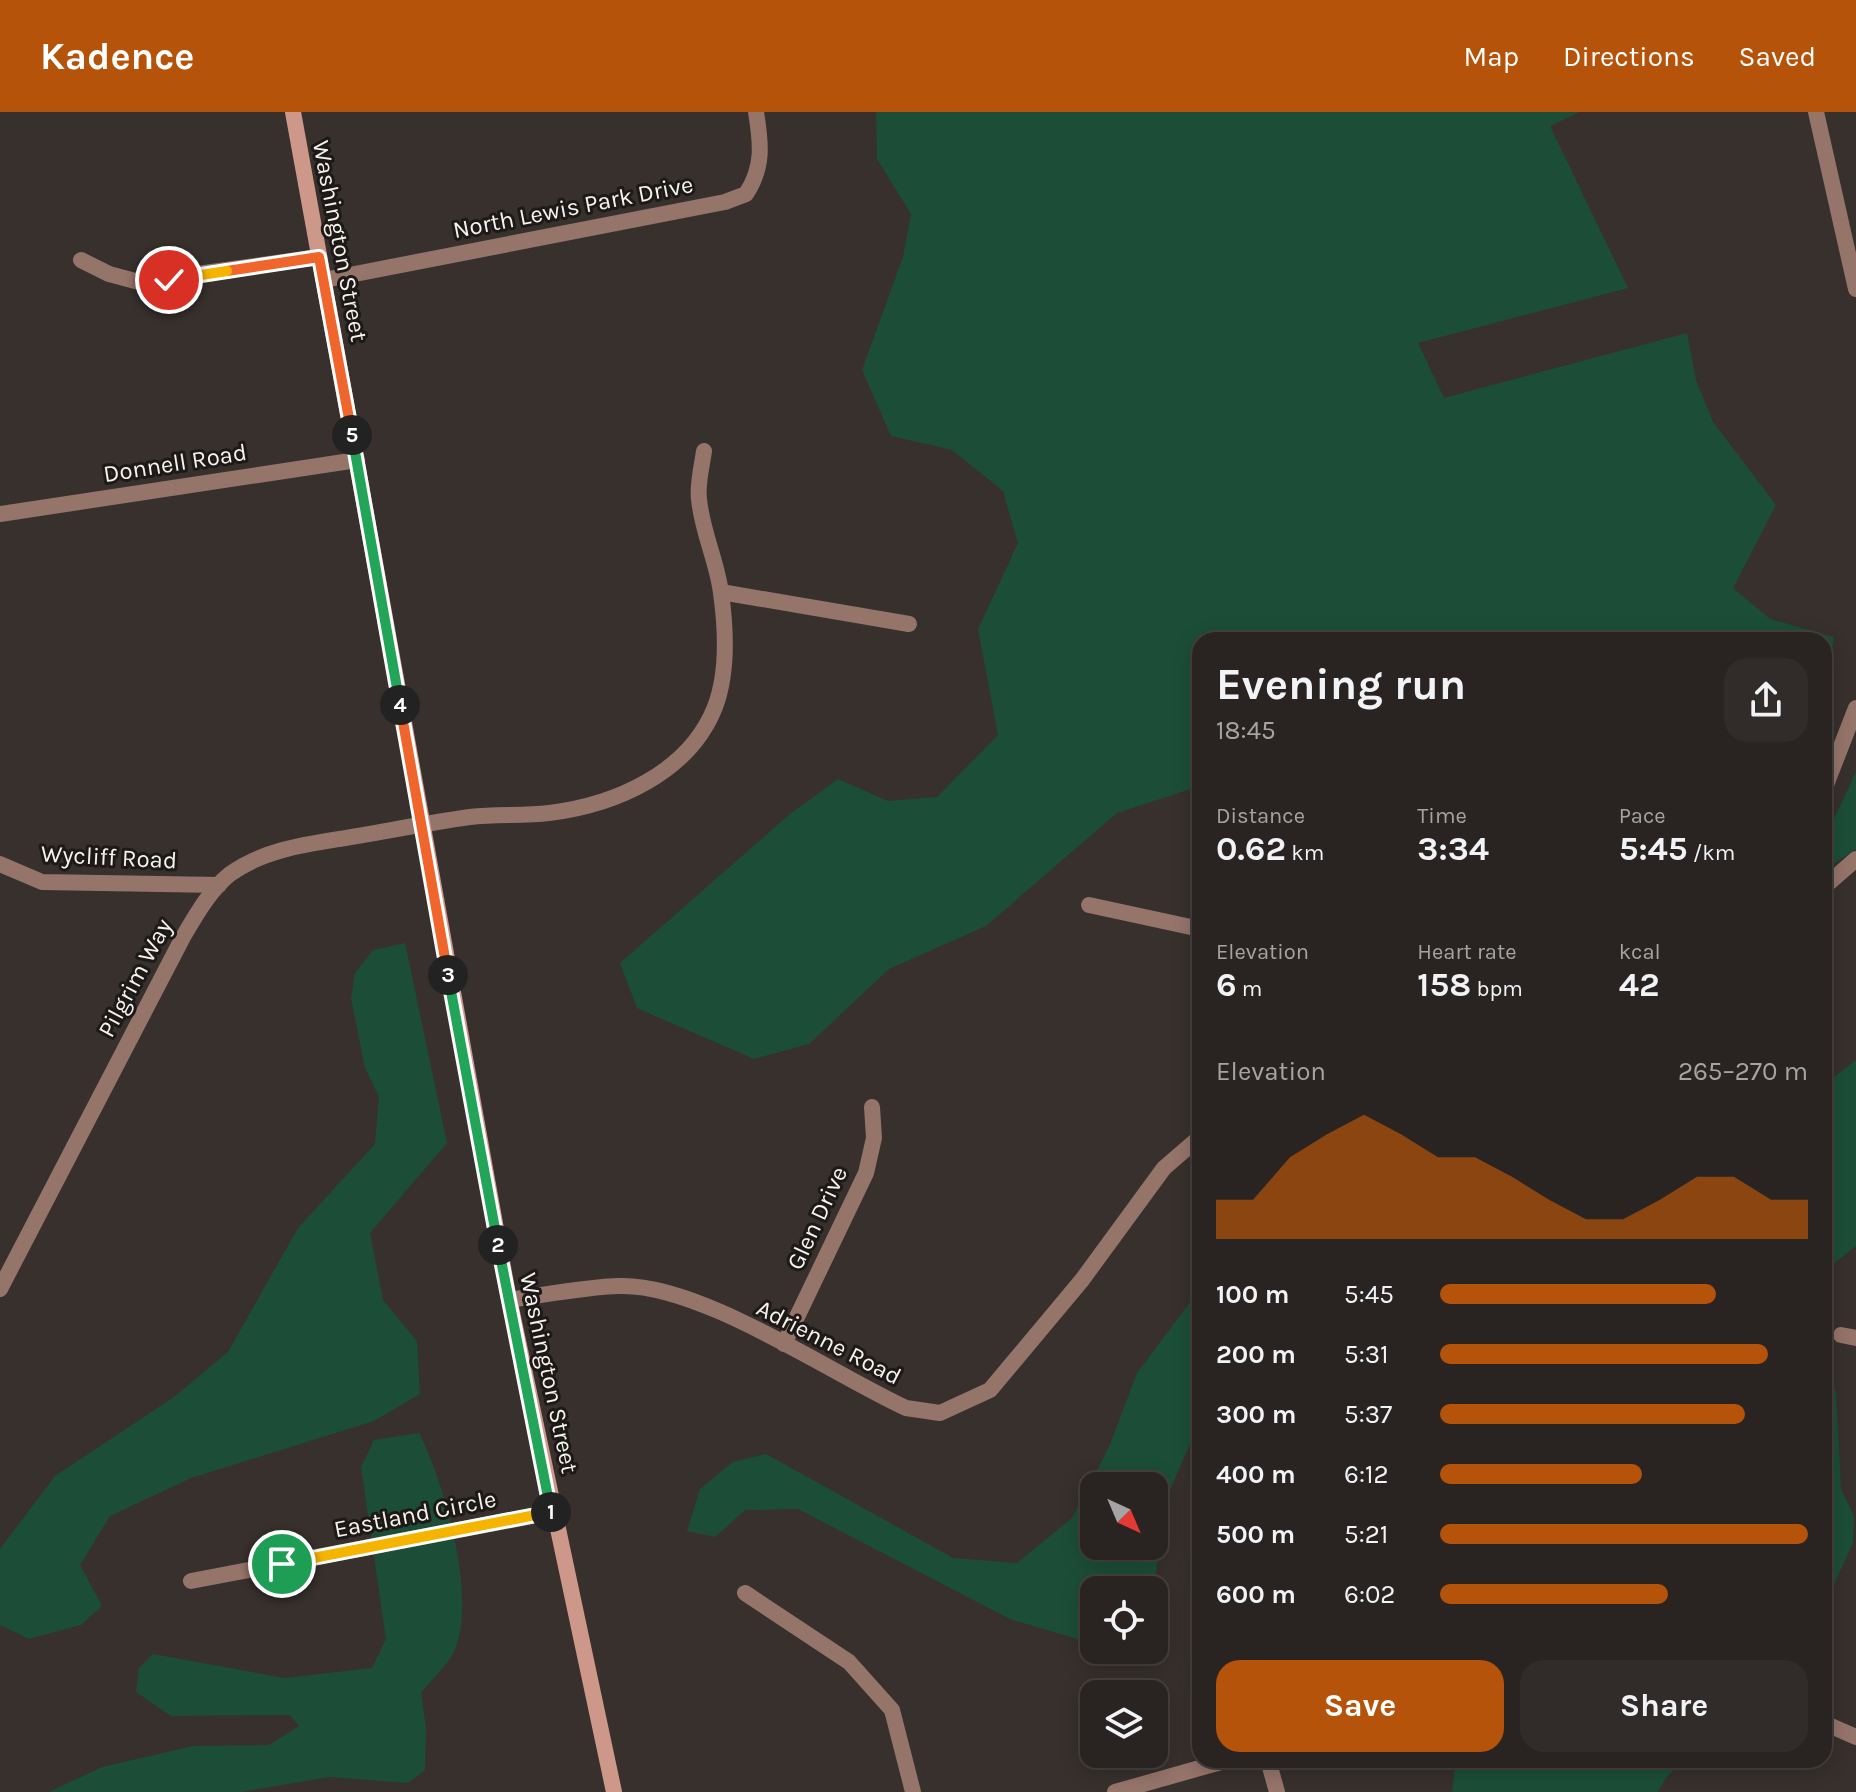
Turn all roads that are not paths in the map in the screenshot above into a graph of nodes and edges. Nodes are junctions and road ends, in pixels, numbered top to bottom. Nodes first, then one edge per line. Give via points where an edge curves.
1 (293, 112) edge
2 (756, 112) edge
3 (1816, 112) edge
4 (319, 257) junction
5 (81, 260) dead end
6 (324, 280) junction
7 (1856, 289) edge
8 (704, 451) dead end
9 (357, 460) junction
10 (0, 514) edge
11 (721, 592) junction
12 (909, 624) dead end
13 (1856, 708) edge
14 (1832, 770) edge
15 (422, 825) junction
16 (1856, 859) edge
17 (0, 864) edge
18 (1832, 880) edge
19 (219, 885) junction
20 (1089, 905) dead end
21 (1192, 927) edge
22 (872, 1107) dead end
23 (1192, 1144) edge
24 (0, 1289) edge
25 (509, 1300) junction
26 (784, 1344) junction
27 (553, 1512) junction
28 (191, 1581) dead end
29 (745, 1593) dead end
30 (1832, 1726) edge
31 (1856, 1737) edge
32 (1200, 1768) edge
33 (1270, 1768) edge
34 (614, 1792) edge
35 (913, 1792) edge
36 (1115, 1792) edge
37 (1277, 1792) edge

1 - 4 main road, Washington Street
2 - 6 street, North Lewis Park Drive via 762,149 746,194
3 - 7 street
4 - 5 street via 139,282
4 - 6 main road, Washington Street
6 - 9 main road, Washington Street
8 - 11 street, Pilgrim Way via 698,494
9 - 10 street, Donnell Road
9 - 15 main road, Washington Street
11 - 12 street
11 - 15 street, Pilgrim Way via 723,674 715,707 678,760 625,794 593,803 549,813
13 - 14 street
15 - 19 street, Pilgrim Way via 294,846 261,857
15 - 25 main road, Washington Street
16 - 18 street
17 - 19 street, Wycliff Road via 42,882
19 - 24 street, Pilgrim Way via 183,937
20 - 21 street
22 - 26 street, Glen Drive via 874,1138 866,1173
23 - 26 street, Adrienne Road via 1164,1168 1082,1280 990,1390 968,1403 940,1413 906,1408
25 - 26 street, Adrienne Road via 621,1285 662,1292
25 - 27 main road, Washington Street
27 - 28 street, Eastland Circle
27 - 34 main road, Washington Street
29 - 35 street via 849,1662 892,1710
30 - 31 street
32 - 36 street
33 - 37 street

